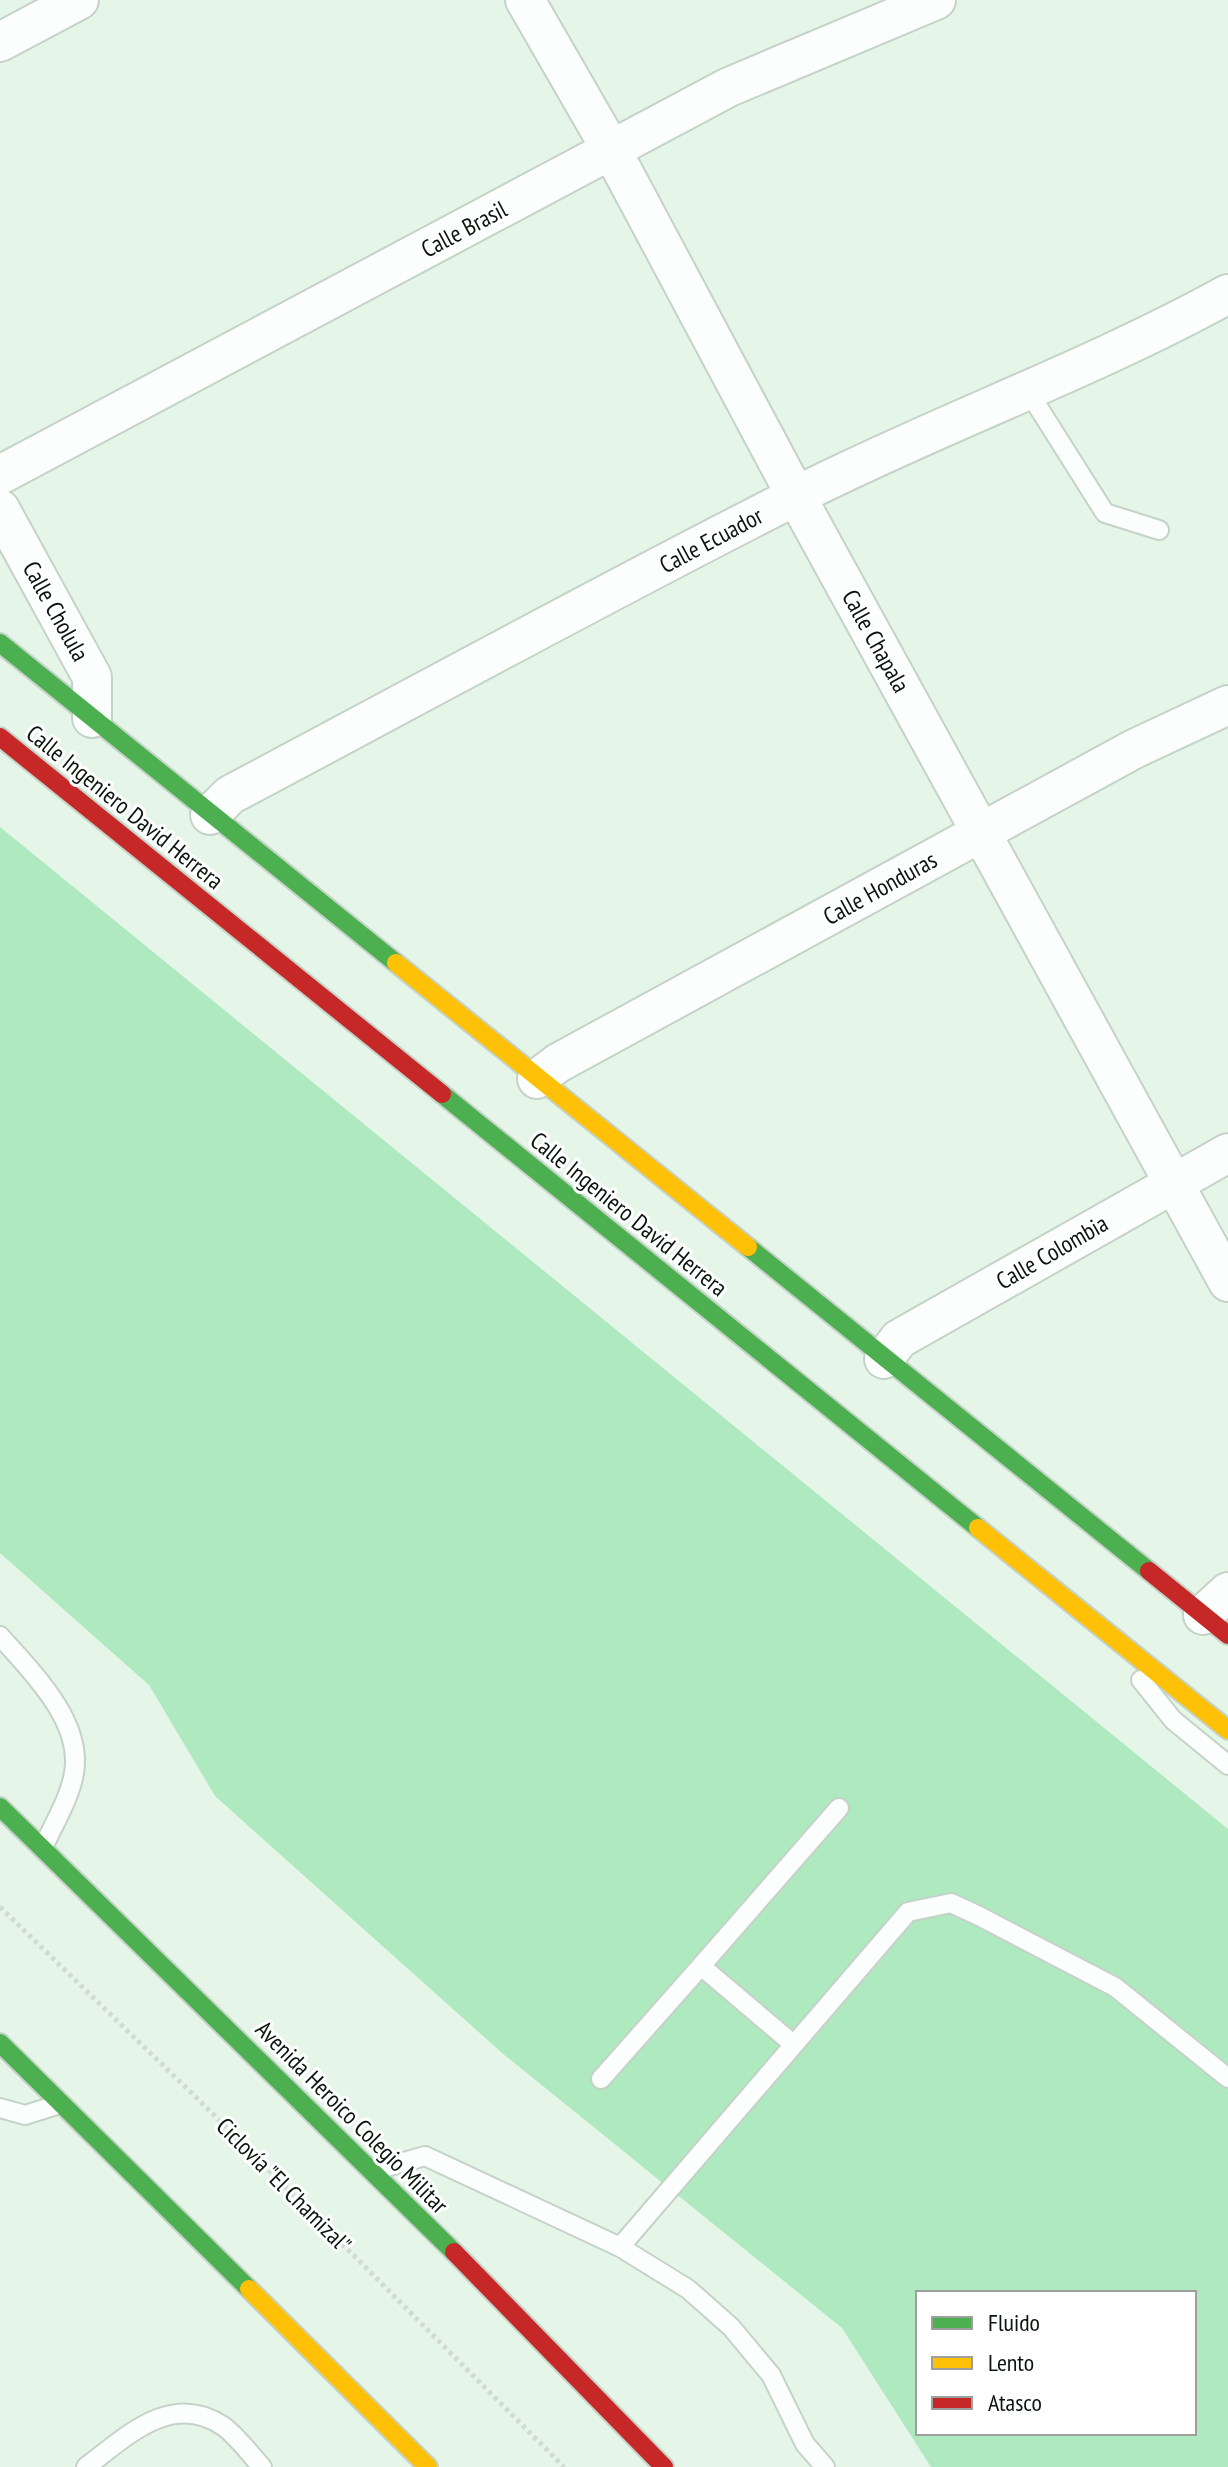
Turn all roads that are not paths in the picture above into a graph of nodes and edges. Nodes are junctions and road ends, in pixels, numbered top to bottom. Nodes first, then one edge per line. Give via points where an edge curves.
1 (79, 0) edge
2 (525, 0) edge
3 (936, 0) edge
4 (0, 42) edge
5 (612, 151) junction
6 (1228, 294) edge
7 (1028, 391) junction
8 (0, 475) edge
9 (796, 496) junction
10 (0, 509) edge
11 (1159, 530) dead end
12 (0, 643) edge
13 (1228, 705) edge
14 (92, 718) junction
15 (0, 737) edge
16 (210, 815) junction
17 (982, 833) junction
18 (537, 1079) junction
19 (1228, 1153) edge
20 (1174, 1183) junction
21 (1228, 1282) edge
22 (884, 1359) junction
23 (1220, 1614) edge
24 (0, 1636) edge
25 (1124, 1645) junction
26 (1228, 1730) edge
27 (1228, 1765) edge
28 (0, 1807) edge
29 (839, 1808) dead end
30 (43, 1848) junction
31 (701, 1966) junction
32 (0, 2043) edge
33 (793, 2044) junction
34 (1228, 2078) edge
35 (601, 2079) dead end
36 (63, 2103) junction
37 (0, 2108) edge
38 (373, 2170) junction
39 (620, 2247) junction
40 (805, 2444) junction
41 (86, 2467) edge
42 (262, 2467) edge
43 (427, 2467) edge
44 (664, 2467) edge
45 (807, 2467) edge
46 (825, 2467) edge

1 - 4 street
2 - 5 street, Calle Chapala
3 - 5 street, Calle Brasil via 729,87
5 - 8 street, Calle Brasil
5 - 9 street, Calle Chapala
6 - 7 street, Calle Ecuador
7 - 9 street, Calle Ecuador via 912,439
7 - 11 lane via 1105,513
9 - 16 street, Calle Ecuador via 230,795
9 - 17 street, Calle Chapala
10 - 14 street, Calle Cholula via 92,677
12 - 14 main road, Calle Ingeniero David Herrera
13 - 17 street, Calle Honduras via 1134,749
14 - 16 main road, Calle Ingeniero David Herrera
15 - 25 main road, Calle Ingeniero David Herrera
16 - 18 main road, Calle Ingeniero David Herrera
17 - 18 street, Calle Honduras
17 - 20 street, Calle Chapala
18 - 22 main road, Calle Ingeniero David Herrera
19 - 20 street, Calle Colombia
20 - 21 street, Calle Chapala
20 - 22 street, Calle Colombia via 899,1339
22 - 23 main road, Calle Ingeniero David Herrera
24 - 30 lane via 45,1688 72,1739 74,1773
25 - 26 main road, Calle Ingeniero David Herrera
25 - 27 lane via 1146,1690
28 - 30 main road, Avenida Heroico Colegio Militar
29 - 31 lane
30 - 38 main road, Avenida Heroico Colegio Militar
31 - 33 lane
31 - 35 lane
32 - 36 main road
33 - 34 lane via 908,1912 951,1903 1115,1987
33 - 39 lane
36 - 37 lane via 25,2115
36 - 43 main road
38 - 39 lane via 425,2156
38 - 44 main road, Avenida Heroico Colegio Militar
39 - 40 lane via 688,2289 731,2327 771,2375
40 - 45 lane
40 - 46 lane
41 - 42 lane via 154,2417 191,2412 223,2426

